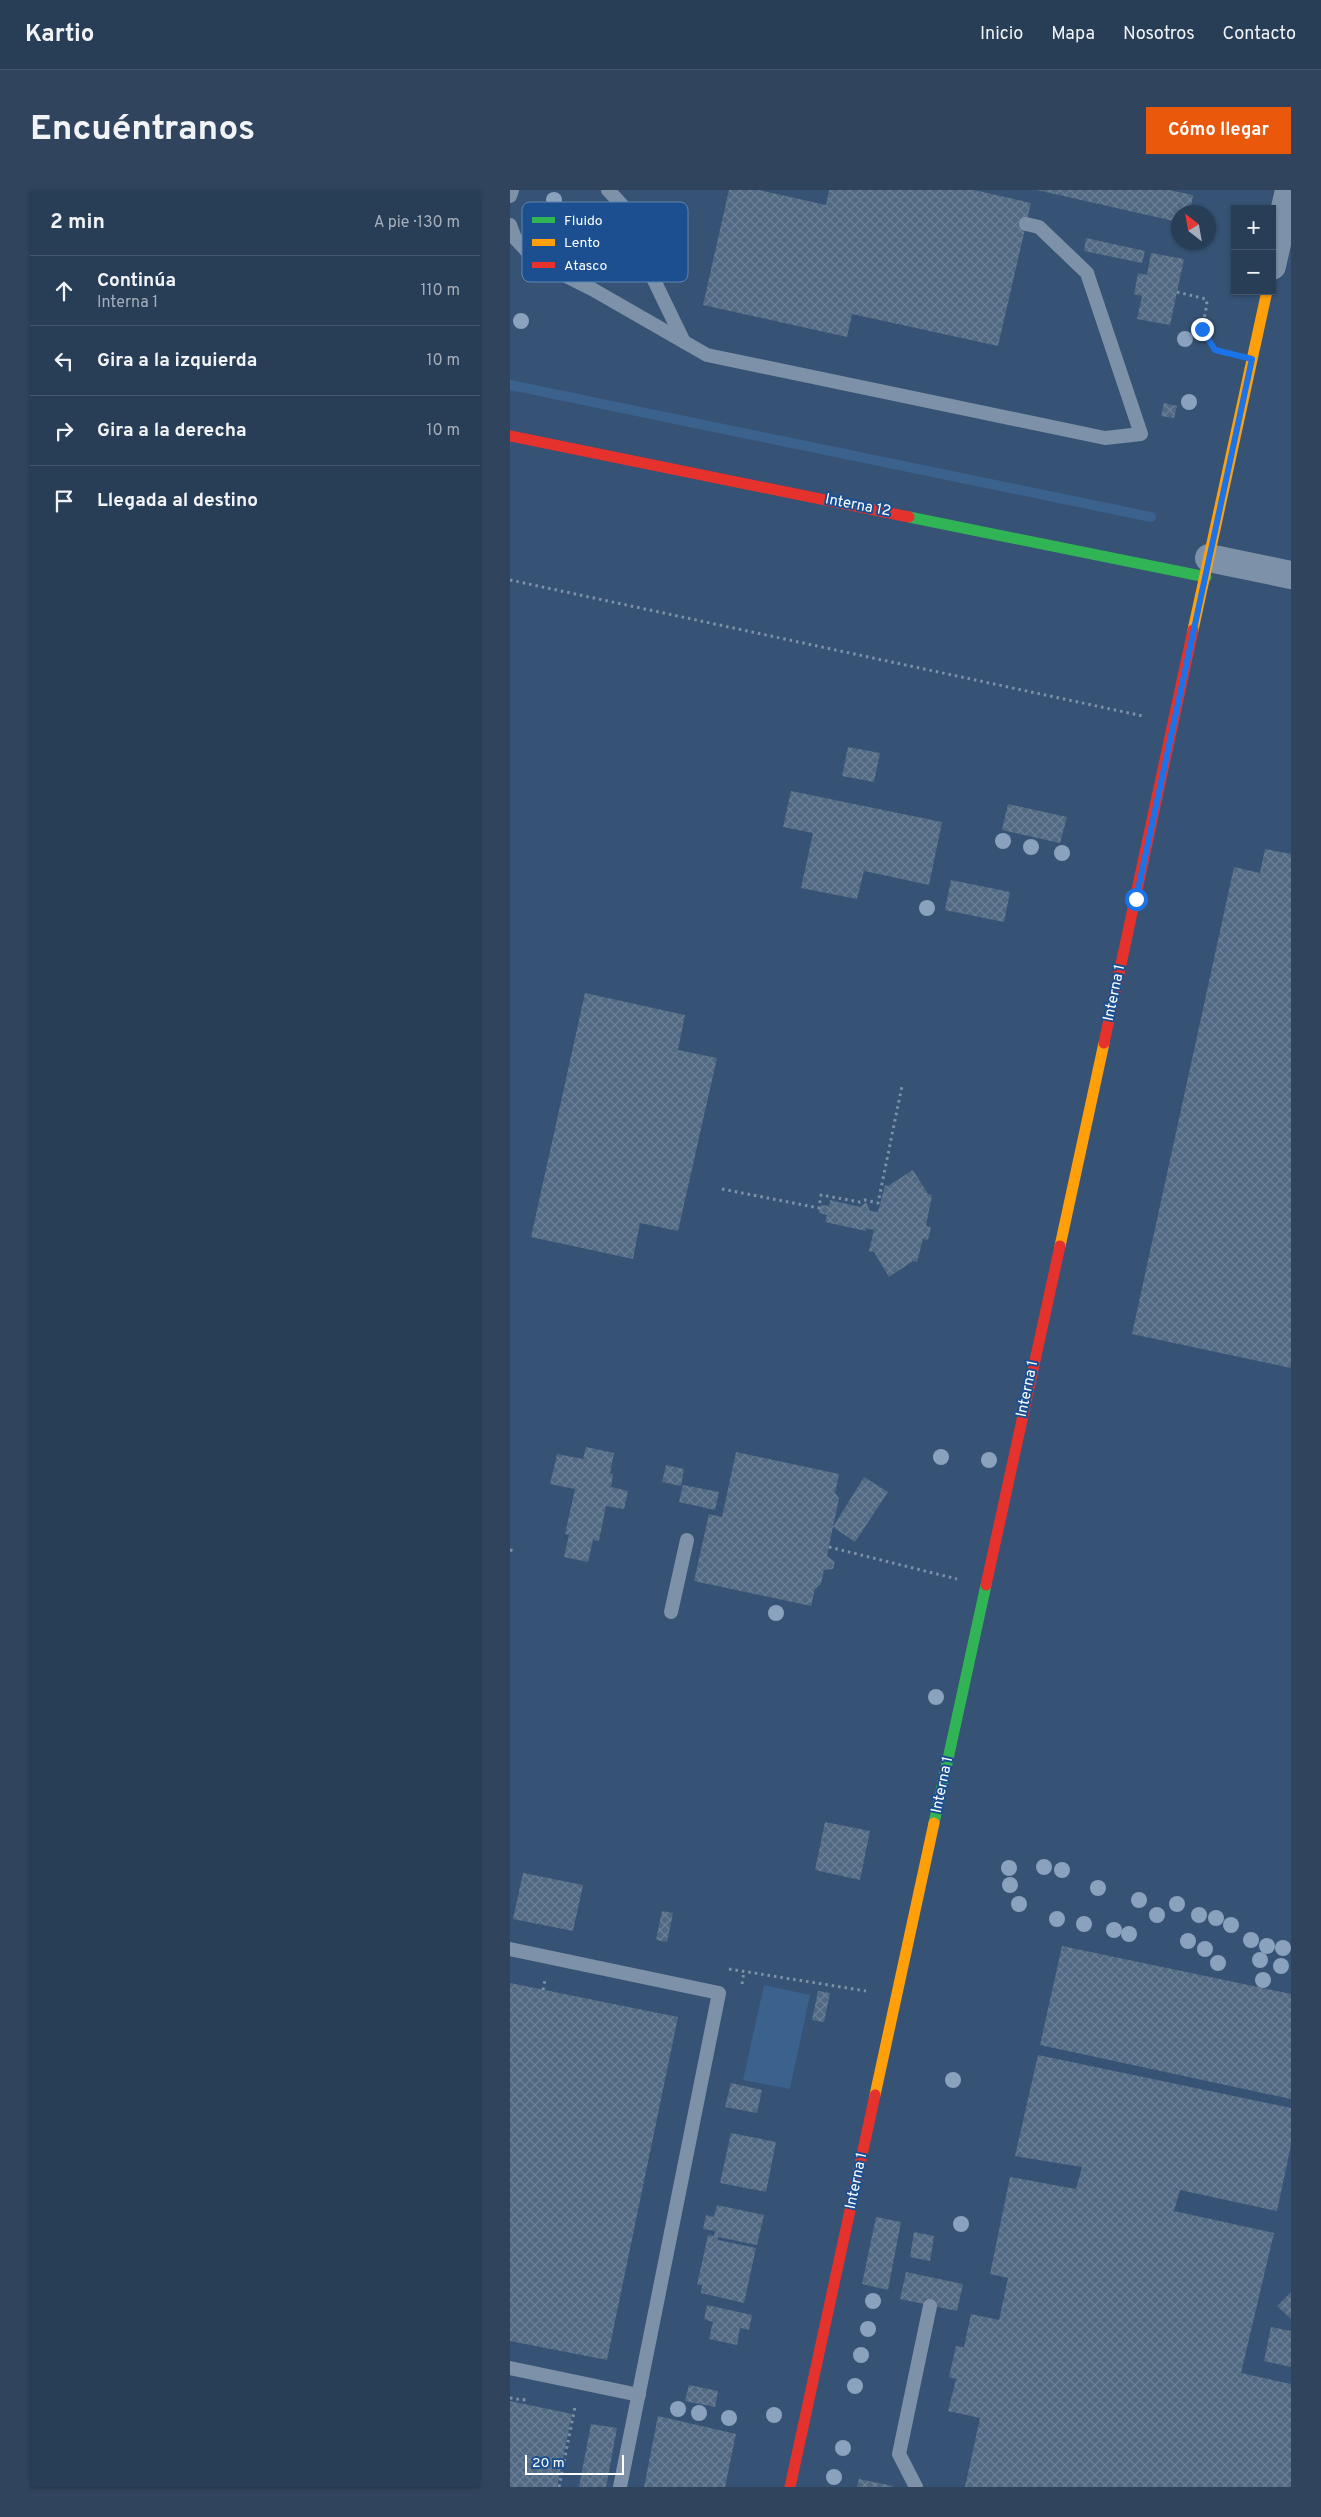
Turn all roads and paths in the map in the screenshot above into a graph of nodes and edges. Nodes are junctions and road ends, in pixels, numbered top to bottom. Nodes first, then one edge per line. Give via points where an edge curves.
1 (512, 190) edge
2 (608, 190) edge
3 (1289, 190) edge
4 (510, 196) edge
5 (618, 202) edge
6 (510, 224) edge
7 (1026, 224) dead end
8 (522, 246) edge
9 (1276, 250) edge
10 (578, 282) edge
11 (655, 282) edge
12 (1177, 292) dead end
13 (1266, 295) edge
14 (684, 342) junction
15 (1252, 359) junction
16 (510, 436) edge
17 (1207, 568) junction
18 (1291, 576) edge
19 (510, 580) edge
20 (1173, 722) junction
21 (902, 1086) dead end
22 (722, 1189) dead end
23 (688, 1540) dead end
24 (829, 1547) dead end
25 (986, 1585) junction
26 (671, 1612) dead end
27 (510, 1950) edge
28 (930, 2306) dead end
29 (510, 2368) edge
30 (639, 2395) junction
31 (576, 2404) dead end
32 (559, 2487) edge
33 (620, 2487) edge
34 (790, 2487) edge
35 (916, 2487) edge

1 - 4 lane
2 - 5 lane
3 - 9 street
6 - 8 lane
7 - 14 lane via 1039,227 1087,273 1141,434 1105,438 707,355
10 - 14 lane
11 - 14 lane
12 - 15 path via 1206,299 1202,329 1215,350
13 - 15 street, Interna 1
15 - 17 street, Interna 1
16 - 17 street, Interna 12
17 - 18 street, Interna 12
17 - 20 street, Interna 1
19 - 20 path
20 - 25 street, Interna 1
21 - 22 path via 878,1202 822,1195 819,1208
23 - 26 lane
24 - 25 path
25 - 34 street, Interna 1
27 - 30 lane via 719,1992
28 - 35 lane via 899,2454
29 - 30 lane
30 - 33 lane
31 - 32 path

